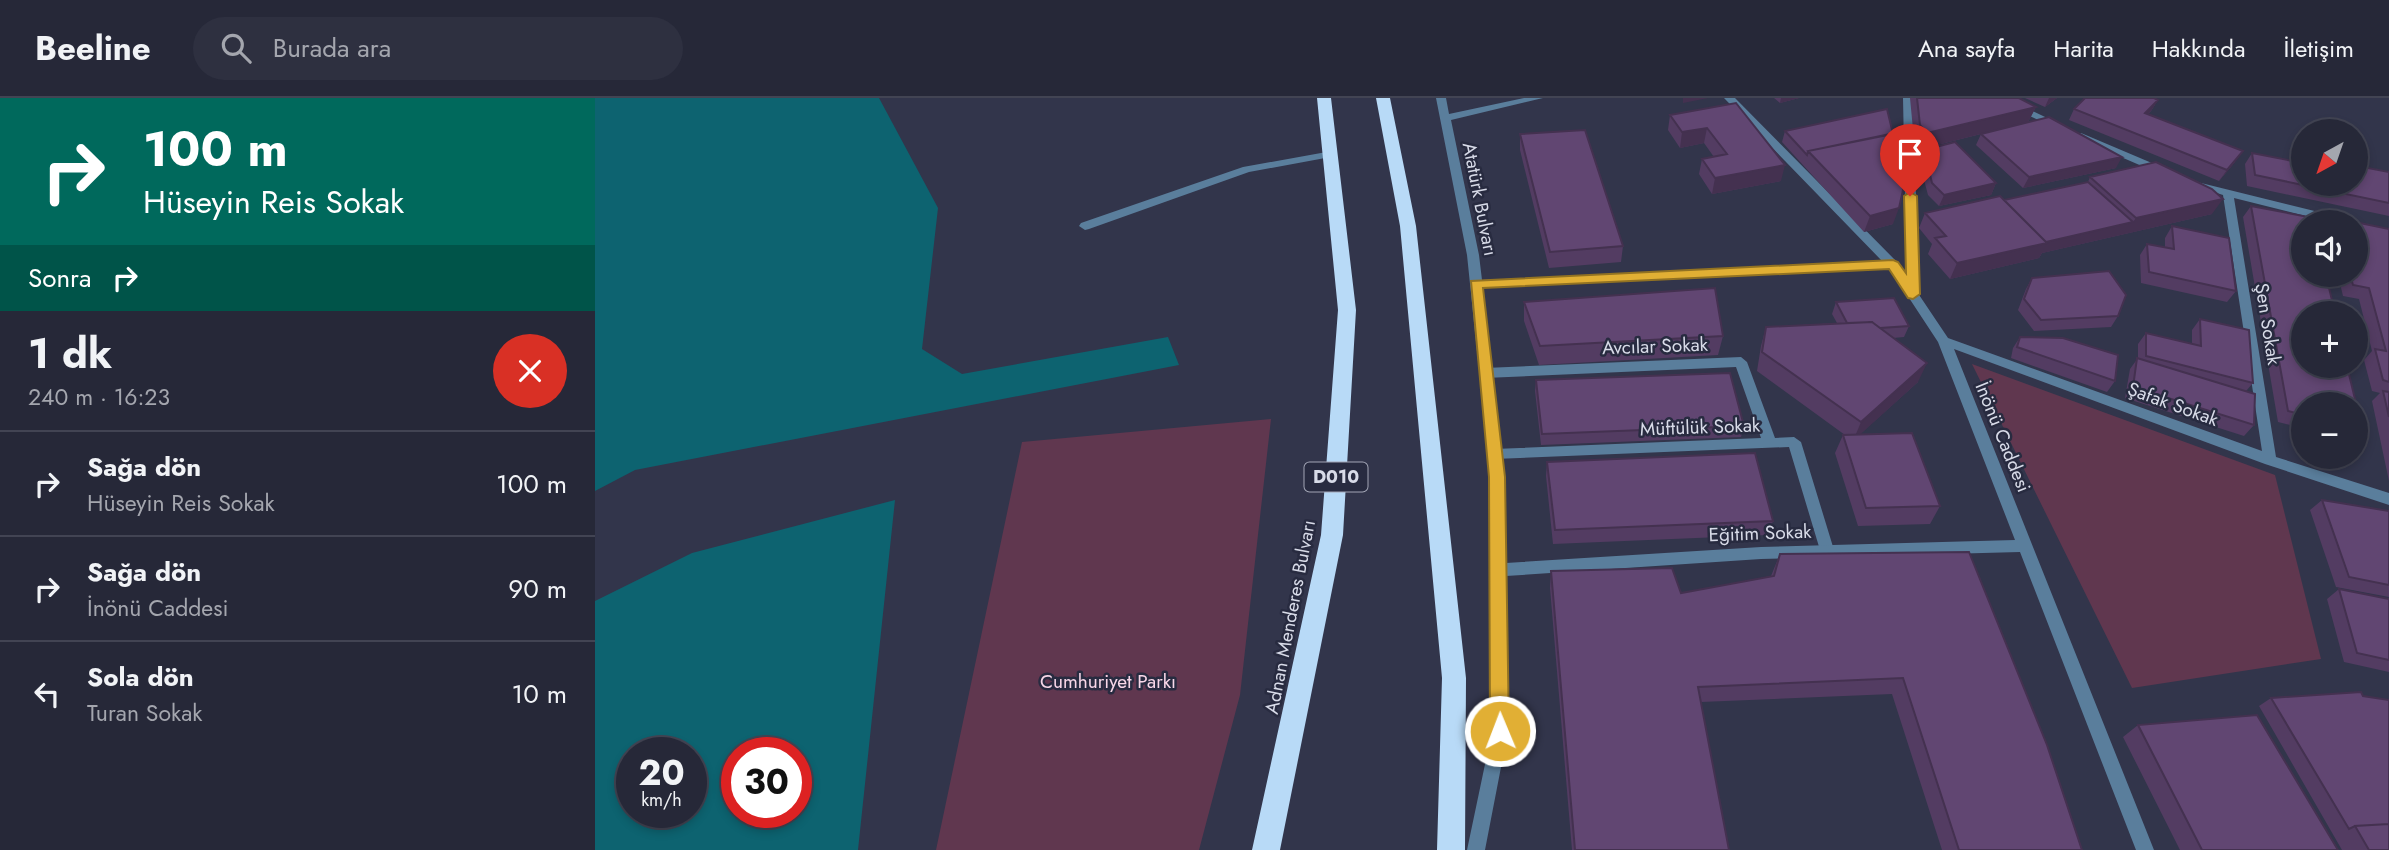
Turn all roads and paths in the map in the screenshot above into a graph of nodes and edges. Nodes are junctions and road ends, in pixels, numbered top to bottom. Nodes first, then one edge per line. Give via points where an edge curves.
1 (1324, 98) edge
2 (1383, 98) edge
3 (1441, 98) edge
4 (1538, 98) edge
5 (1729, 98) edge
6 (1907, 98) edge
7 (1997, 98) edge
8 (1446, 118) junction
9 (1332, 154) junction
10 (2228, 195) junction
11 (2292, 210) edge
12 (1085, 226) dead end
13 (1893, 265) junction
14 (1476, 284) junction
15 (1913, 294) junction
16 (1944, 341) junction
17 (1485, 373) junction
18 (1770, 443) junction
19 (1494, 454) junction
20 (2270, 460) junction
21 (2389, 499) edge
22 (2025, 546) junction
23 (1827, 550) junction
24 (1498, 570) junction
25 (1266, 850) edge
26 (1451, 850) edge
27 (1476, 850) edge
28 (2145, 850) edge

1 - 9 highway, Adnan Menderes Bulvarı / D010
2 - 26 highway via 1408,226 1454,678
3 - 8 street, Atatürk Bulvarı
4 - 8 street
5 - 13 street, İnönü Caddesi
6 - 15 street
7 - 10 street
8 - 14 street, Atatürk Bulvarı
9 - 12 street via 1247,169
9 - 25 highway, Adnan Menderes Bulvarı / D010 via 1347,310 1332,535
10 - 11 street
10 - 20 street, Şen Sokak
13 - 14 street
13 - 15 street, İnönü Caddesi
14 - 17 street, Atatürk Bulvarı
15 - 16 street, İnönü Caddesi
16 - 20 street, Şafak Sokak
16 - 22 street, İnönü Caddesi
17 - 18 street, Avcılar Sokak via 1741,362
17 - 19 street, Atatürk Bulvarı
18 - 19 street, Müftülük Sokak
18 - 23 street, Müftülük Sokak via 1794,442
19 - 24 street, Atatürk Bulvarı
20 - 21 street, Şafak Sokak
22 - 23 street, Eğitim Sokak
22 - 28 street, İnönü Caddesi
23 - 24 street, Eğitim Sokak
24 - 27 street, Atatürk Bulvarı via 1500,731

